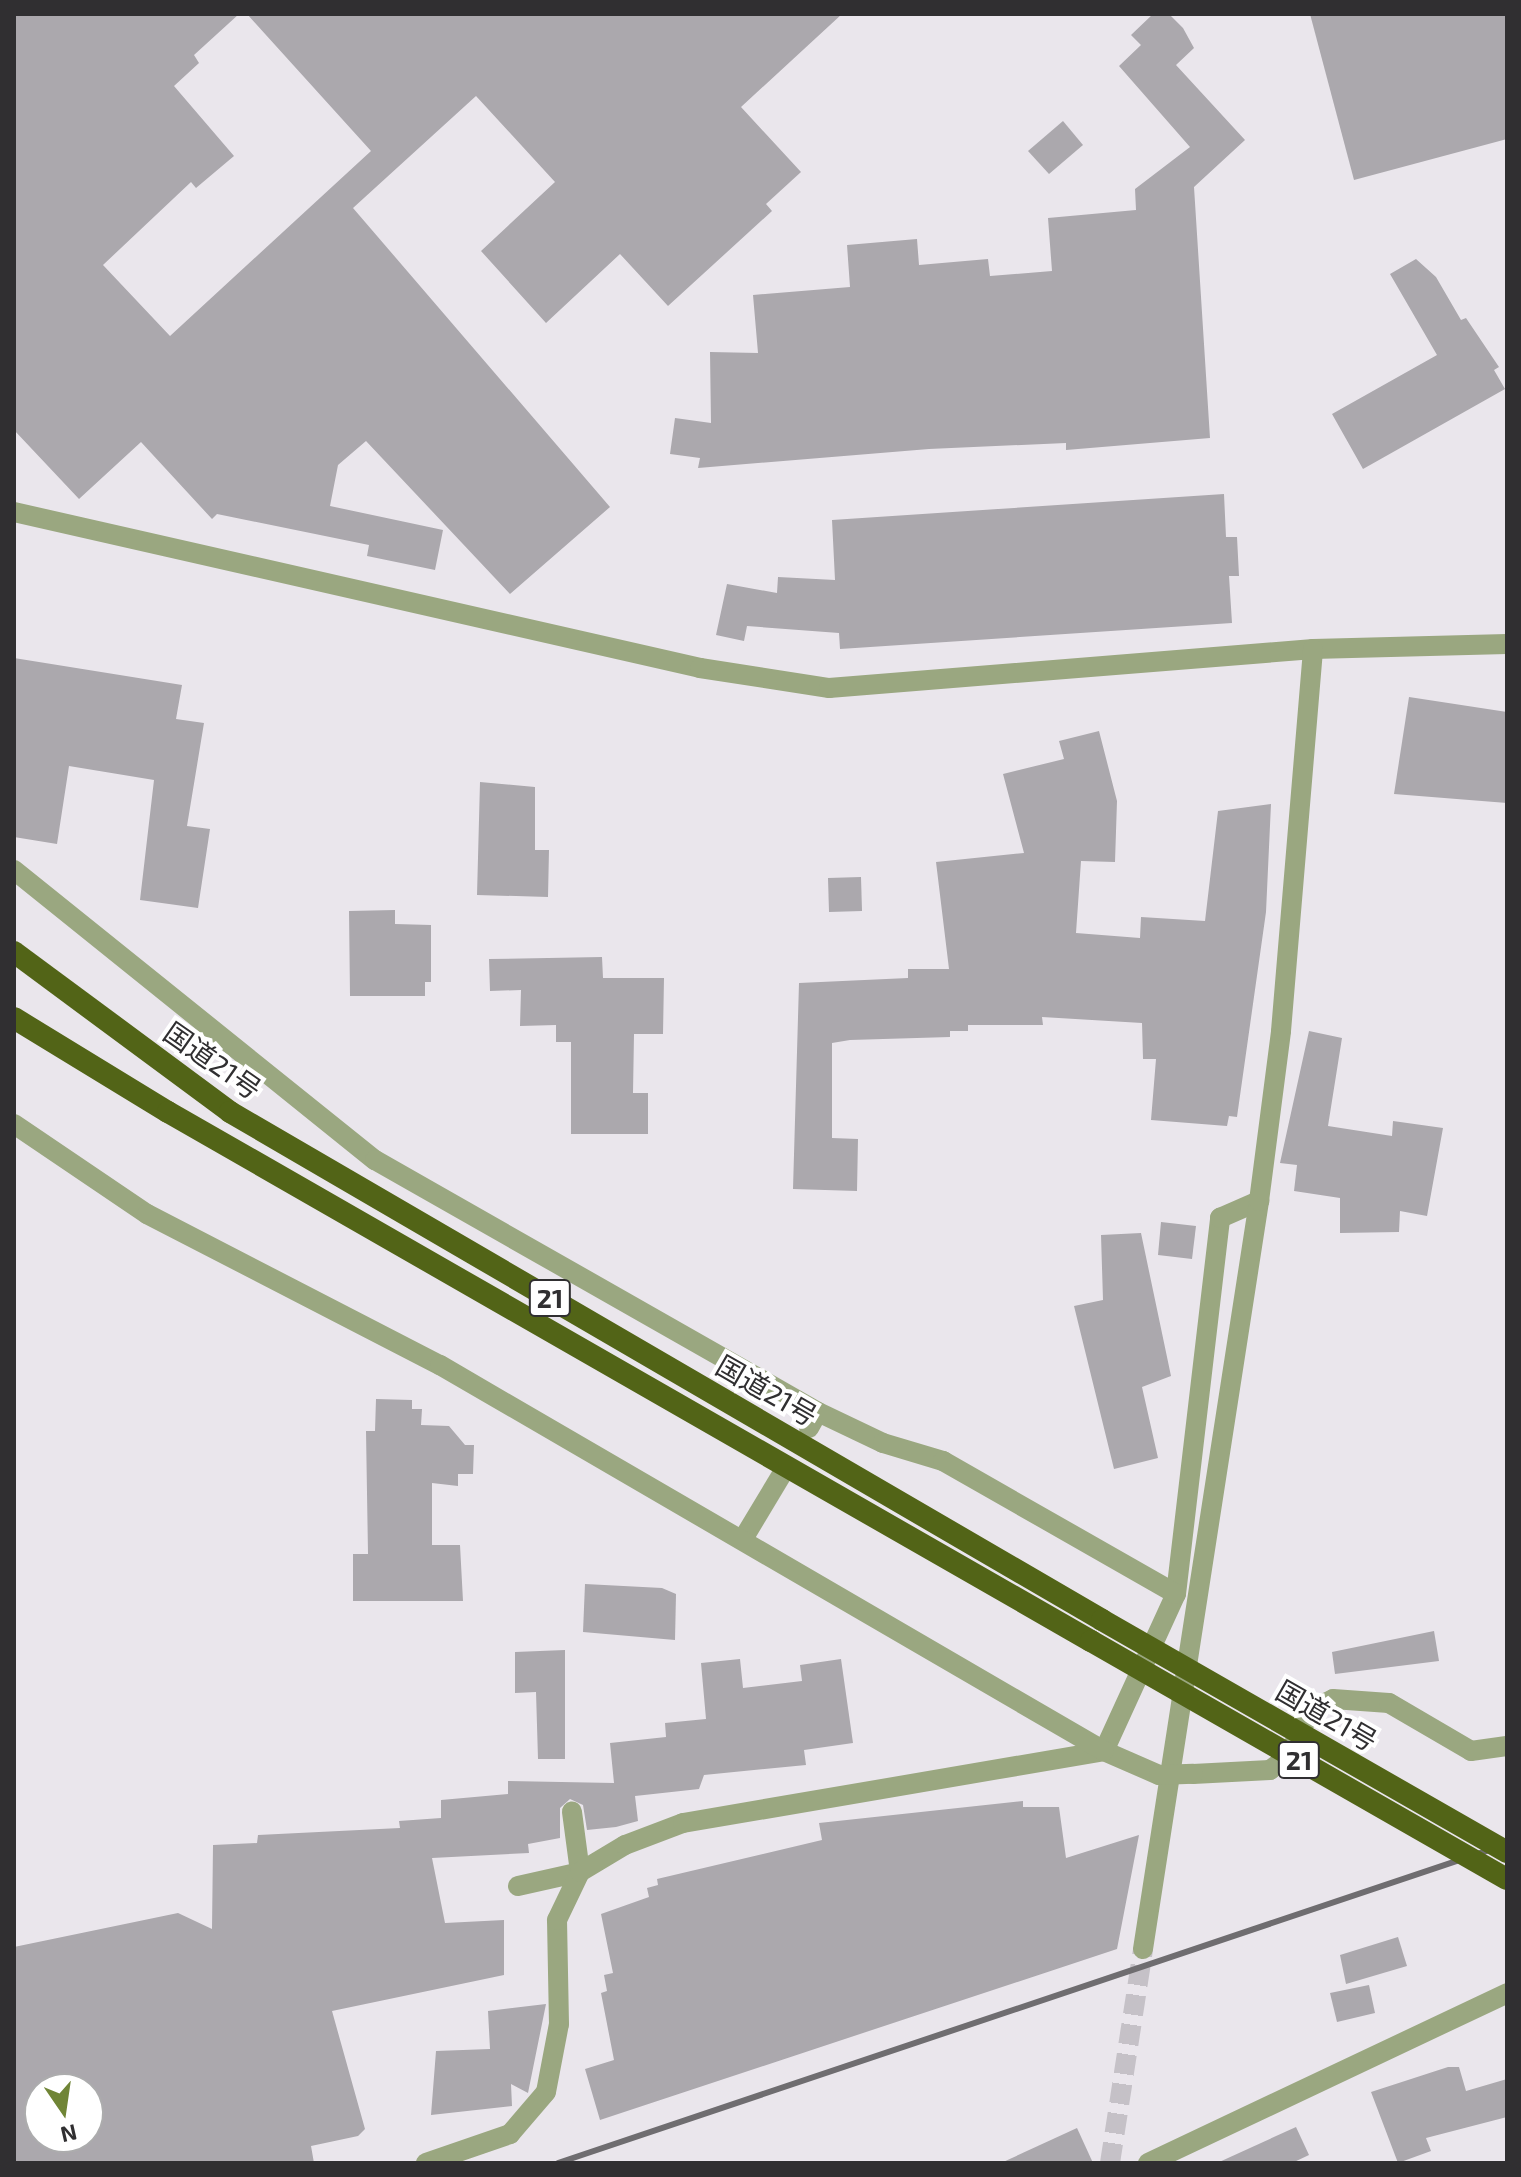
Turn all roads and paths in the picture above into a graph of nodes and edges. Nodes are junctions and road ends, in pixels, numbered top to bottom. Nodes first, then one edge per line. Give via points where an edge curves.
1 (14, 512) edge
2 (1507, 644) edge
3 (1313, 649) junction
4 (14, 870) edge
5 (14, 952) edge
6 (14, 1018) edge
7 (14, 1124) edge
8 (1259, 1201) junction
9 (782, 1474) dead end
10 (743, 1539) junction
11 (1176, 1594) junction
12 (1507, 1746) edge
13 (1104, 1751) junction
14 (572, 1812) dead end
15 (1507, 1852) edge
16 (580, 1872) junction
17 (1507, 1879) edge
18 (518, 1886) dead end
19 (1143, 1949) tunnel mouth
20 (1507, 1993) edge
21 (426, 2163) edge
22 (1148, 2163) edge

1 - 3 street via 700,668 829,688
2 - 3 street
3 - 8 street via 1281,1031
4 - 11 street via 375,1160 813,1420 943,1461
5 - 15 highway, 国道21号 / 21, bridge via 230,1112
6 - 17 highway, 国道21号 / 21, bridge via 168,1112
7 - 10 street via 147,1214 440,1365
8 - 11 street via 1220,1218
8 - 19 street
9 - 10 street
10 - 13 street
11 - 13 street
12 - 13 street, bridge via 1471,1751 1389,1703 1333,1699 1312,1709 1287,1757 1270,1770 1159,1775
13 - 16 street via 683,1823 625,1845
14 - 16 street
16 - 18 street
16 - 21 street via 557,1920 559,2024 546,2092 510,2134
20 - 22 street

